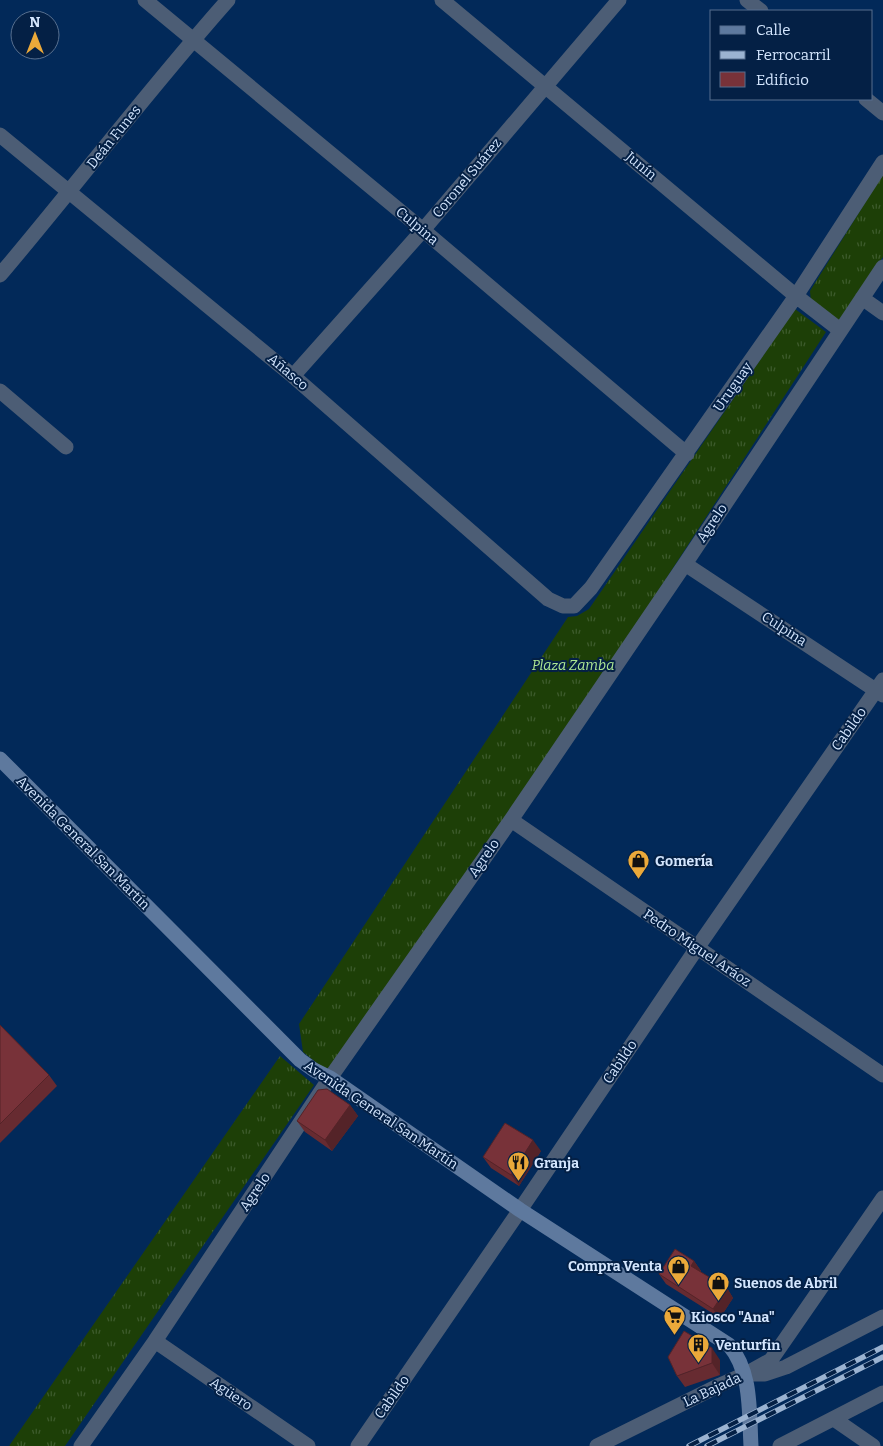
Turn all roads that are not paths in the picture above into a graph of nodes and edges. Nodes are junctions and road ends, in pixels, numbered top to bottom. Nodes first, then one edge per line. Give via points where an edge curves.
1 (145, 0) edge
2 (228, 0) edge
3 (442, 0) edge
4 (618, 0) edge
5 (747, 0) edge
6 (760, 10) edge
7 (192, 40) junction
8 (546, 86) junction
9 (867, 100) edge
10 (883, 113) edge
11 (0, 134) edge
12 (883, 162) edge
13 (70, 192) junction
14 (423, 230) junction
15 (883, 267) edge
16 (0, 275) edge
17 (796, 296) junction
18 (862, 298) junction
19 (883, 313) edge
20 (840, 330) junction
21 (293, 376) junction
22 (0, 391) edge
23 (66, 447) dead end
24 (687, 454) junction
25 (685, 564) junction
26 (574, 606) joint
27 (881, 688) edge
28 (0, 759) edge
29 (511, 820) junction
30 (697, 948) junction
31 (883, 1075) edge
32 (330, 1078) junction
33 (883, 1198) edge
34 (520, 1210) junction
35 (883, 1317) edge
36 (155, 1341) junction
37 (745, 1374) junction
38 (883, 1393) edge
39 (834, 1419) junction
40 (82, 1446) edge
41 (308, 1446) edge
42 (358, 1446) edge
43 (597, 1446) edge
44 (751, 1446) edge
45 (780, 1446) edge
46 (873, 1446) edge

1 - 7 street, Culpina
2 - 7 street, Deán Funes
3 - 8 street, Junín
4 - 8 street, Coronel Suárez
5 - 6 street
7 - 13 street, Deán Funes
7 - 14 street, Culpina
8 - 14 street, Coronel Suárez
8 - 17 street, Junín
9 - 10 street
11 - 13 street, Añasco
12 - 17 street, Uruguay
13 - 16 street, Deán Funes
13 - 21 street, Añasco
14 - 21 street, Coronel Suárez
14 - 24 street, Culpina
15 - 18 street, Agrelo
17 - 20 street, Junín
17 - 24 street, Uruguay
18 - 19 street
18 - 20 street, Agrelo
20 - 25 street, Agrelo
21 - 26 street, Añasco via 548,599 562,606
22 - 23 street
24 - 26 street, Uruguay via 591,588
25 - 27 street, Culpina
25 - 29 street, Agrelo
27 - 30 street, Cabildo
28 - 32 street, Avenida General San Martín via 300,1060
29 - 30 street, Pedro Miguel Aráoz
29 - 32 street, Agrelo
30 - 31 street, Pedro Miguel Aráoz
30 - 34 street, Cabildo
32 - 34 street, Avenida General San Martín
32 - 36 street, Agrelo
33 - 37 street via 771,1360
34 - 37 street, Avenida General San Martín via 729,1345
34 - 42 street, Cabildo
35 - 37 street, La Bajada via 786,1367 765,1374
36 - 40 street, Agrelo
36 - 41 street, Agüero
37 - 43 street, La Bajada
37 - 44 street, Avenida General San Martín
38 - 39 street
39 - 45 street
39 - 46 street

